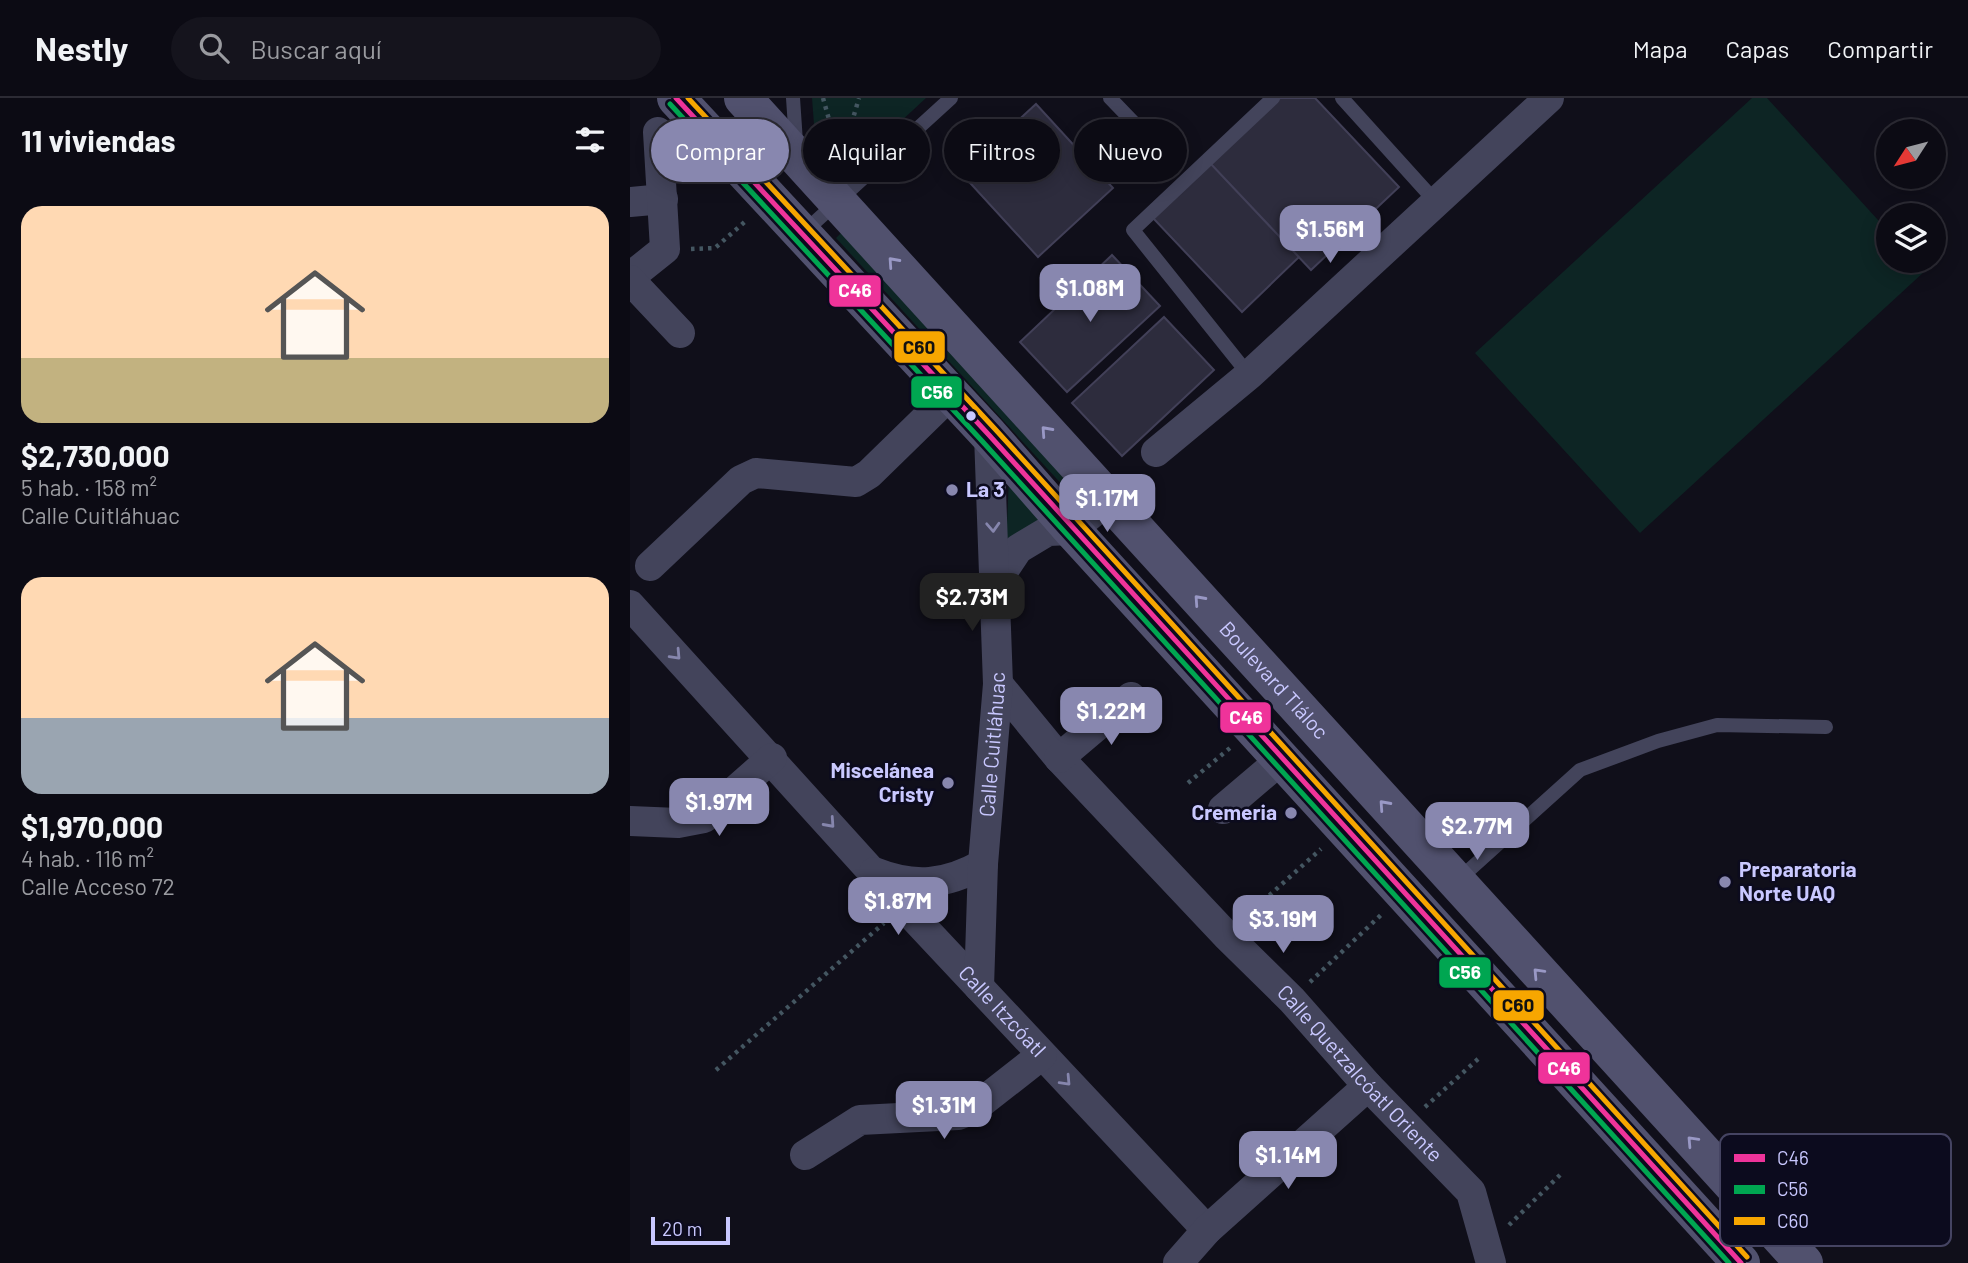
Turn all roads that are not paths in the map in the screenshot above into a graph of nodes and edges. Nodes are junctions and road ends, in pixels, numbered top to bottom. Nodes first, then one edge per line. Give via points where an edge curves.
1 (676, 98) edge
2 (743, 98) edge
3 (793, 98) edge
4 (951, 98) edge
5 (1110, 98) edge
6 (1273, 98) edge
7 (1342, 98) edge
8 (1549, 98) edge
9 (767, 113) edge
10 (1130, 119) edge
11 (797, 157) junction
12 (662, 182) edge
13 (663, 199) junction
14 (1435, 201) junction
15 (630, 202) edge
16 (838, 202) junction
17 (802, 234) junction
18 (630, 279) edge
19 (680, 333) dead end
20 (1250, 375) junction
21 (951, 394) junction
22 (989, 435) junction
23 (1156, 452) dead end
24 (1108, 499) junction
25 (1072, 530) junction
26 (650, 566) dead end
27 (996, 582) junction
28 (630, 605) edge
29 (998, 684) junction
30 (1131, 697) dead end
31 (1826, 727) dead end
32 (772, 758) junction
33 (1059, 758) junction
34 (1283, 758) junction
35 (1223, 809) dead end
36 (630, 821) edge
37 (983, 864) junction
38 (873, 872) junction
39 (1455, 883) junction
40 (979, 986) junction
41 (1042, 1055) junction
42 (1368, 1086) junction
43 (805, 1155) dead end
44 (1720, 1172) edge
45 (1720, 1240) edge
46 (1726, 1246) edge
47 (1788, 1246) edge
48 (1198, 1251) edge
49 (1490, 1254) edge
50 (1741, 1263) edge
51 (1804, 1263) edge

1 - 17 street
2 - 9 street, Boulevard Tláloc
3 - 11 lane
4 - 16 lane
5 - 10 lane
6 - 20 lane via 1133,230
7 - 14 lane
8 - 14 street
9 - 11 street, Boulevard Tláloc
11 - 16 street, Boulevard Tláloc
12 - 13 street
13 - 15 street
13 - 18 street via 665,250
14 - 20 street
16 - 17 lane
24 -> 16 street, Boulevard Tláloc
17 - 21 street
18 - 19 street
20 - 23 street
21 - 22 street
21 - 26 street via 856,482 756,473 741,480
22 - 25 street
22 -> 27 street, Calle Cuitláhuac
24 - 25 street
39 -> 24 street, Boulevard Tláloc
25 - 27 street via 1048,531 1018,549
25 - 34 street
27 - 29 street, Calle Cuitláhuac
28 -> 32 street, Calle Itzcóatl
29 - 33 street, Calle Quetzalcóatl Oriente
29 - 37 street, Calle Cuitláhuac
30 - 33 street
31 - 39 lane via 1717,725 1580,770
32 - 36 street via 704,818 678,823
32 -> 38 street, Calle Itzcóatl
33 - 42 street, Calle Quetzalcóatl Oriente via 1292,1000
34 - 35 street
34 - 45 street
37 - 38 street via 947,881 921,884
37 - 40 street, Calle Cuitláhuac
38 - 40 street, Calle Itzcóatl
44 -> 39 street, Boulevard Tláloc
40 - 41 street, Calle Itzcóatl
41 - 43 street via 973,1109 958,1115 859,1120
41 -> 48 street, Calle Itzcóatl
42 - 48 street
42 - 49 street, Calle Quetzalcóatl Oriente via 1471,1192
46 - 50 street
51 -> 47 street, Boulevard Tláloc

